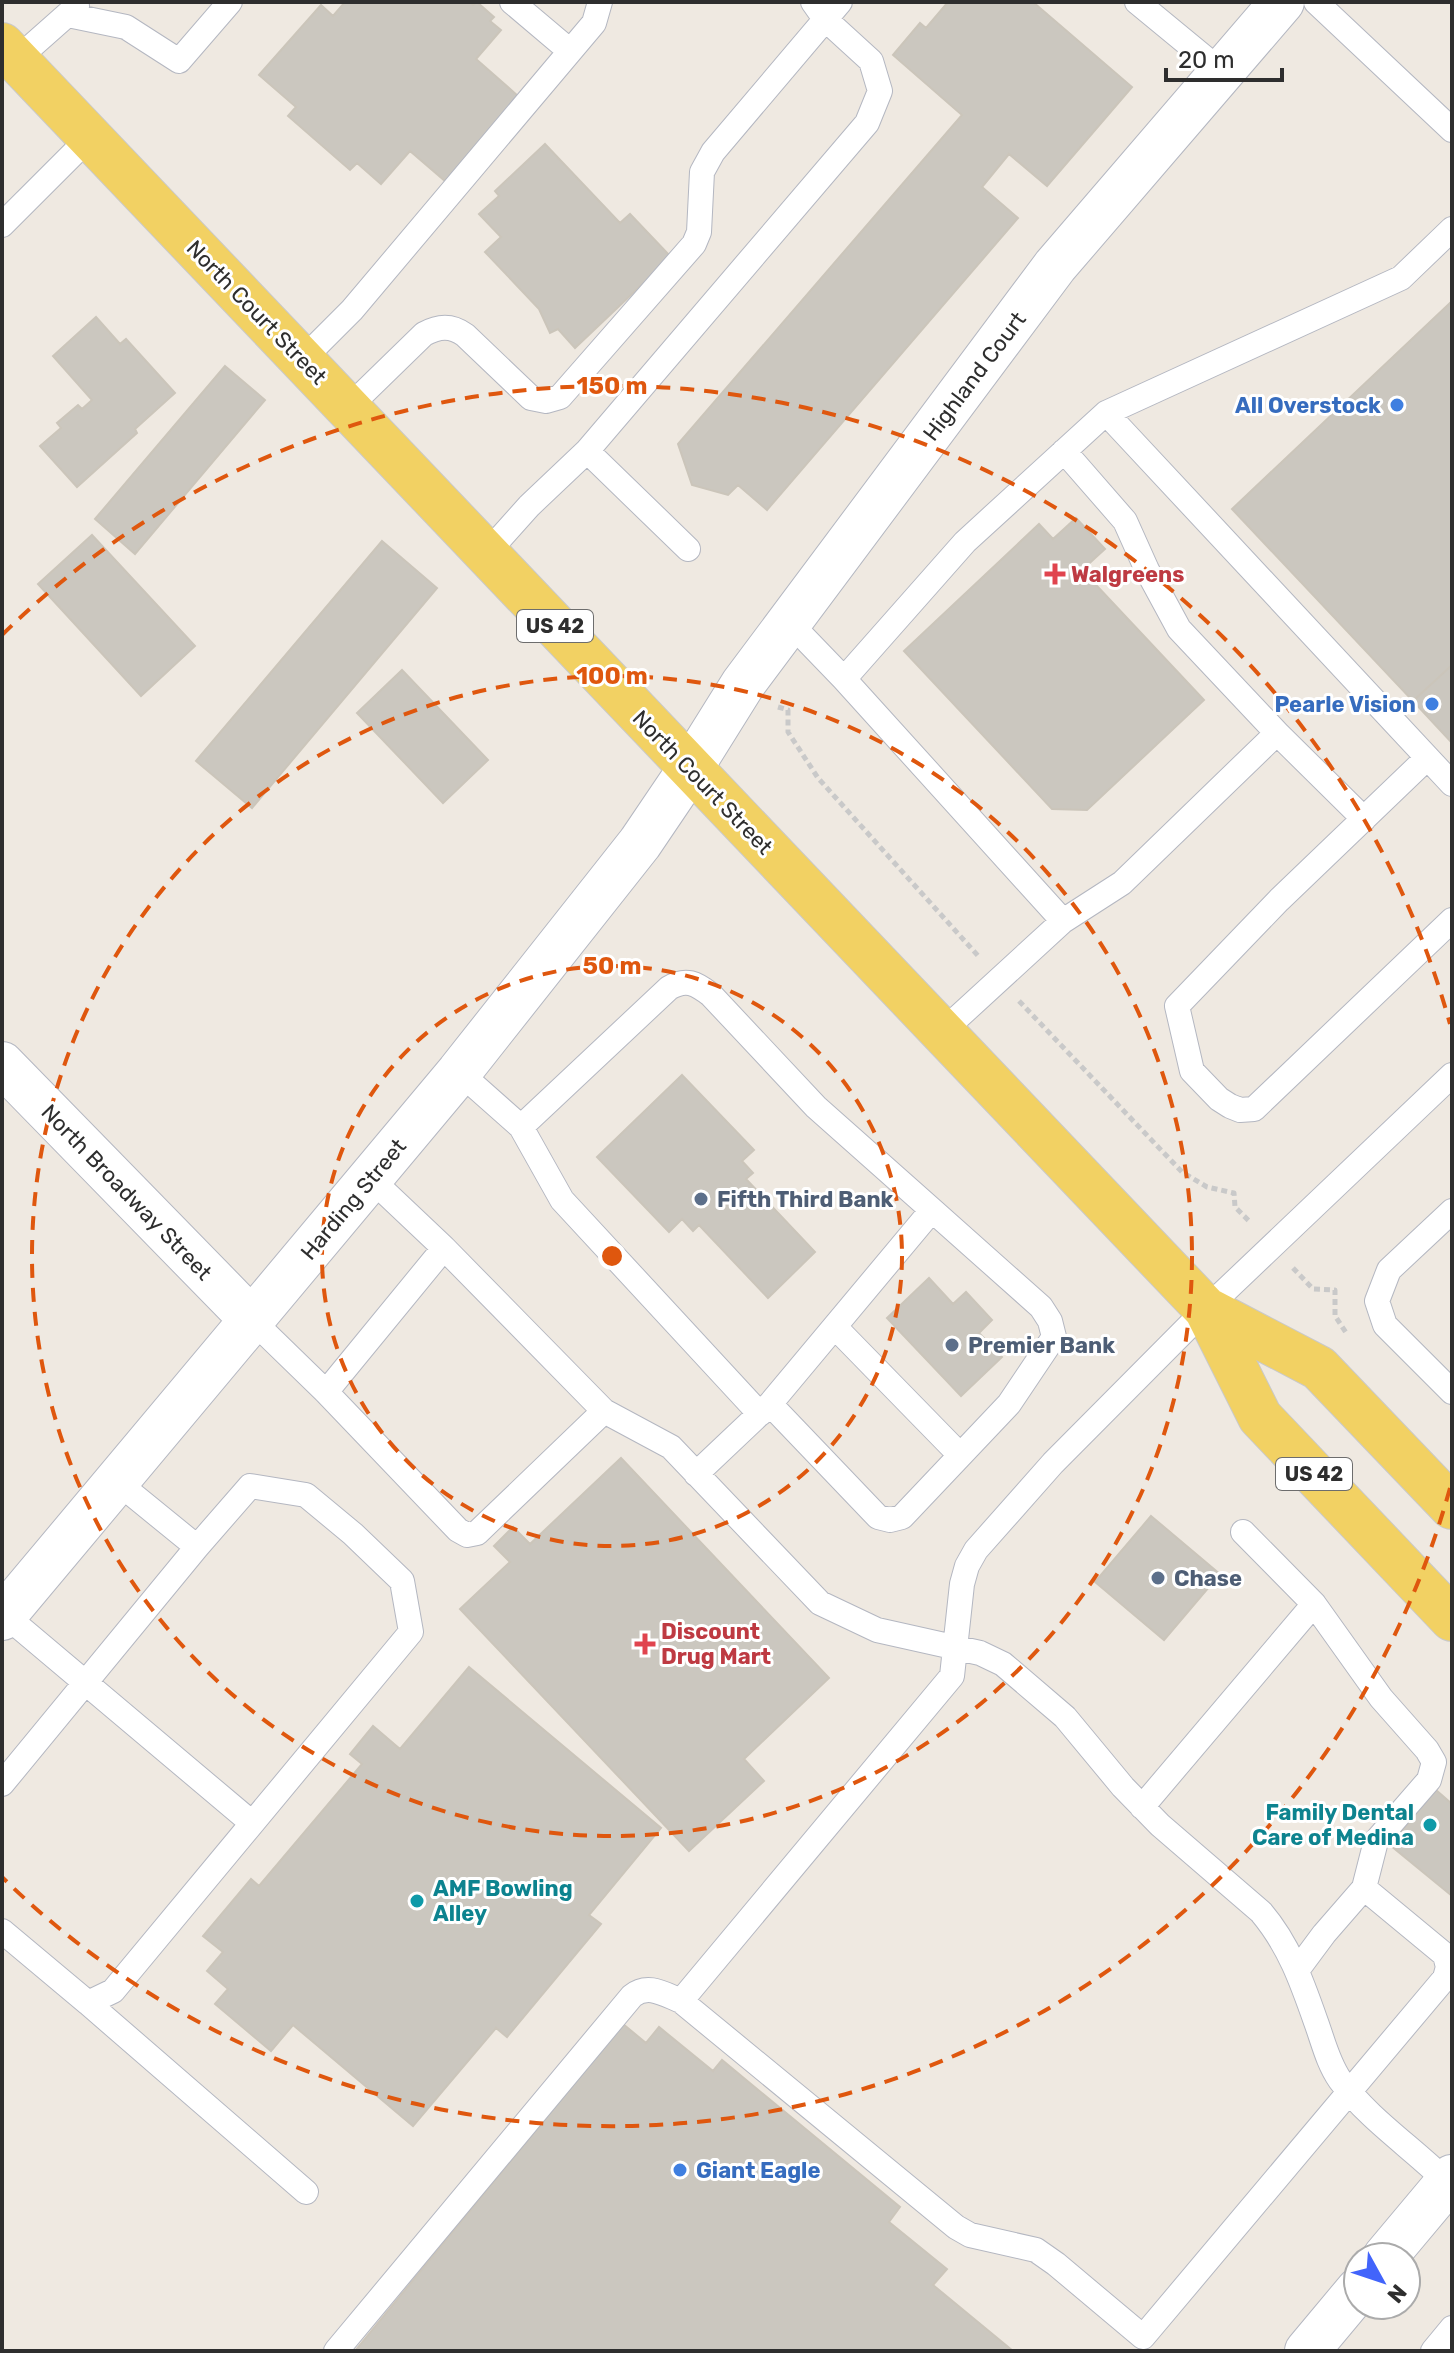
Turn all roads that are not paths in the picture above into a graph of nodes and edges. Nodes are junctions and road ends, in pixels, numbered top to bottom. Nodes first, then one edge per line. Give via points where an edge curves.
1 (230, 2) edge
2 (512, 2) edge
3 (600, 2) edge
4 (1137, 2) edge
5 (1282, 2) edge
6 (1316, 2) edge
7 (826, 8) edge
8 (74, 9) edge
9 (570, 51) junction
10 (9, 53) edge
11 (1222, 72) junction
12 (1452, 130) edge
13 (90, 137) junction
14 (2, 225) edge
15 (1452, 229) edge
16 (302, 360) junction
17 (348, 408) junction
18 (1106, 413) junction
19 (587, 451) junction
20 (1064, 451) junction
21 (688, 549) dead end
22 (487, 553) junction
23 (790, 623) junction
24 (844, 679) junction
25 (1277, 733) junction
26 (1427, 758) junction
27 (690, 769) junction
28 (1452, 784) edge
29 (1364, 819) junction
30 (1452, 920) edge
31 (1063, 921) junction
32 (942, 1032) junction
33 (2, 1064) edge
34 (459, 1072) junction
35 (1452, 1075) edge
36 (521, 1127) junction
37 (370, 1178) junction
38 (932, 1210) junction
39 (1452, 1211) edge
40 (444, 1248) junction
41 (1206, 1309) junction
42 (251, 1319) junction
43 (835, 1327) junction
44 (326, 1392) junction
45 (1452, 1392) edge
46 (765, 1409) junction
47 (604, 1411) junction
48 (960, 1455) junction
49 (696, 1474) junction
50 (116, 1481) junction
51 (1452, 1507) edge
52 (1243, 1532) dead end
53 (197, 1547) junction
54 (1314, 1604) junction
55 (3, 1616) edge
56 (1452, 1619) edge
57 (954, 1648) junction
58 (85, 1683) junction
59 (2, 1784) edge
60 (1142, 1807) junction
61 (252, 1823) junction
62 (1364, 1888) junction
63 (2, 1931) edge
64 (1298, 1969) junction
65 (681, 2001) junction
66 (88, 2003) junction
67 (1350, 2091) junction
68 (1450, 2182) edge
69 (306, 2192) dead end
70 (1399, 2241) edge
71 (1342, 2309) edge
72 (1452, 2328) edge
73 (336, 2351) edge
74 (1307, 2351) edge
75 (1433, 2351) edge

1 - 8 lane via 179,61 126,27
2 - 9 lane
3 - 9 lane via 594,23
4 - 11 lane
5 - 11 street, Highland Court
6 - 12 lane
7 - 17 lane via 713,152 702,172 694,244 560,397 531,398 465,335 439,327 424,334
7 - 19 lane via 871,61 880,91 867,123
8 - 10 lane
9 - 16 lane via 352,310
10 - 13 main road, North Court Street / US 42
11 - 23 street, Highland Court via 1055,266
13 - 14 lane
13 - 16 main road, North Court Street / US 42
15 - 18 lane via 1401,278
16 - 17 main road, North Court Street / US 42
17 - 22 main road, North Court Street / US 42
18 - 20 lane
18 - 26 lane
19 - 21 lane
19 - 22 lane
20 - 24 lane via 965,542
20 - 25 lane via 1125,521 1179,629
22 - 27 main road, North Court Street / US 42
23 - 24 lane
23 - 27 street, Highland Court via 743,684
24 - 31 lane
25 - 29 lane
25 - 31 lane via 1122,883
26 - 28 lane
26 - 29 lane
27 - 32 main road, North Court Street / US 42
27 - 34 street, Harding Street via 640,843
29 - 30 lane via 1177,1006 1192,1071 1230,1106 1254,1109
31 - 32 lane
32 - 41 main road, North Court Street / US 42
33 - 42 street, North Broadway Street
34 - 36 lane
34 - 37 street, Harding Street
35 - 41 lane
36 - 38 lane via 669,988 690,982 711,995 816,1107
36 - 46 lane via 562,1200
37 - 40 lane
37 - 42 street, Harding Street
38 - 43 lane
38 - 48 lane via 1041,1307 1054,1337 1009,1404
39 - 45 lane via 1389,1270 1377,1301 1385,1325
40 - 44 lane
40 - 47 lane
41 - 51 main road, North Court Street / US 42 via 1319,1368
41 - 56 main road, North Court Street / US 42 via 1260,1417
41 - 57 lane via 1053,1463 976,1550 962,1584
42 - 44 lane
42 - 50 street, Harding Street
43 - 46 lane
43 - 48 lane
44 - 47 lane via 467,1535 477,1533
46 - 48 lane via 878,1517 890,1520 902,1517
46 - 49 lane
47 - 49 lane via 671,1447
49 - 57 lane via 820,1603 877,1630
50 - 53 lane
50 - 55 street, Harding Street
52 - 54 lane
53 - 58 lane
53 - 61 lane via 250,1486 306,1495 402,1581 411,1632
54 - 60 lane
54 - 62 lane via 1434,1762 1429,1780 1376,1841
55 - 58 lane
57 - 60 lane via 1003,1664 1065,1717
57 - 65 lane via 952,1676
58 - 59 lane
58 - 61 lane
60 - 64 lane via 1261,1912
61 - 66 lane via 113,1991
62 - 64 lane
62 - 67 lane via 1436,1946 1448,1967 1445,1978
63 - 66 lane
64 - 67 lane via 1331,2064
65 - 67 lane via 956,2227 1036,2250 1143,2337
65 - 73 lane via 648,1988 632,1996
66 - 69 lane
67 - 68 lane
68 - 70 street
71 - 74 street
72 - 75 lane

